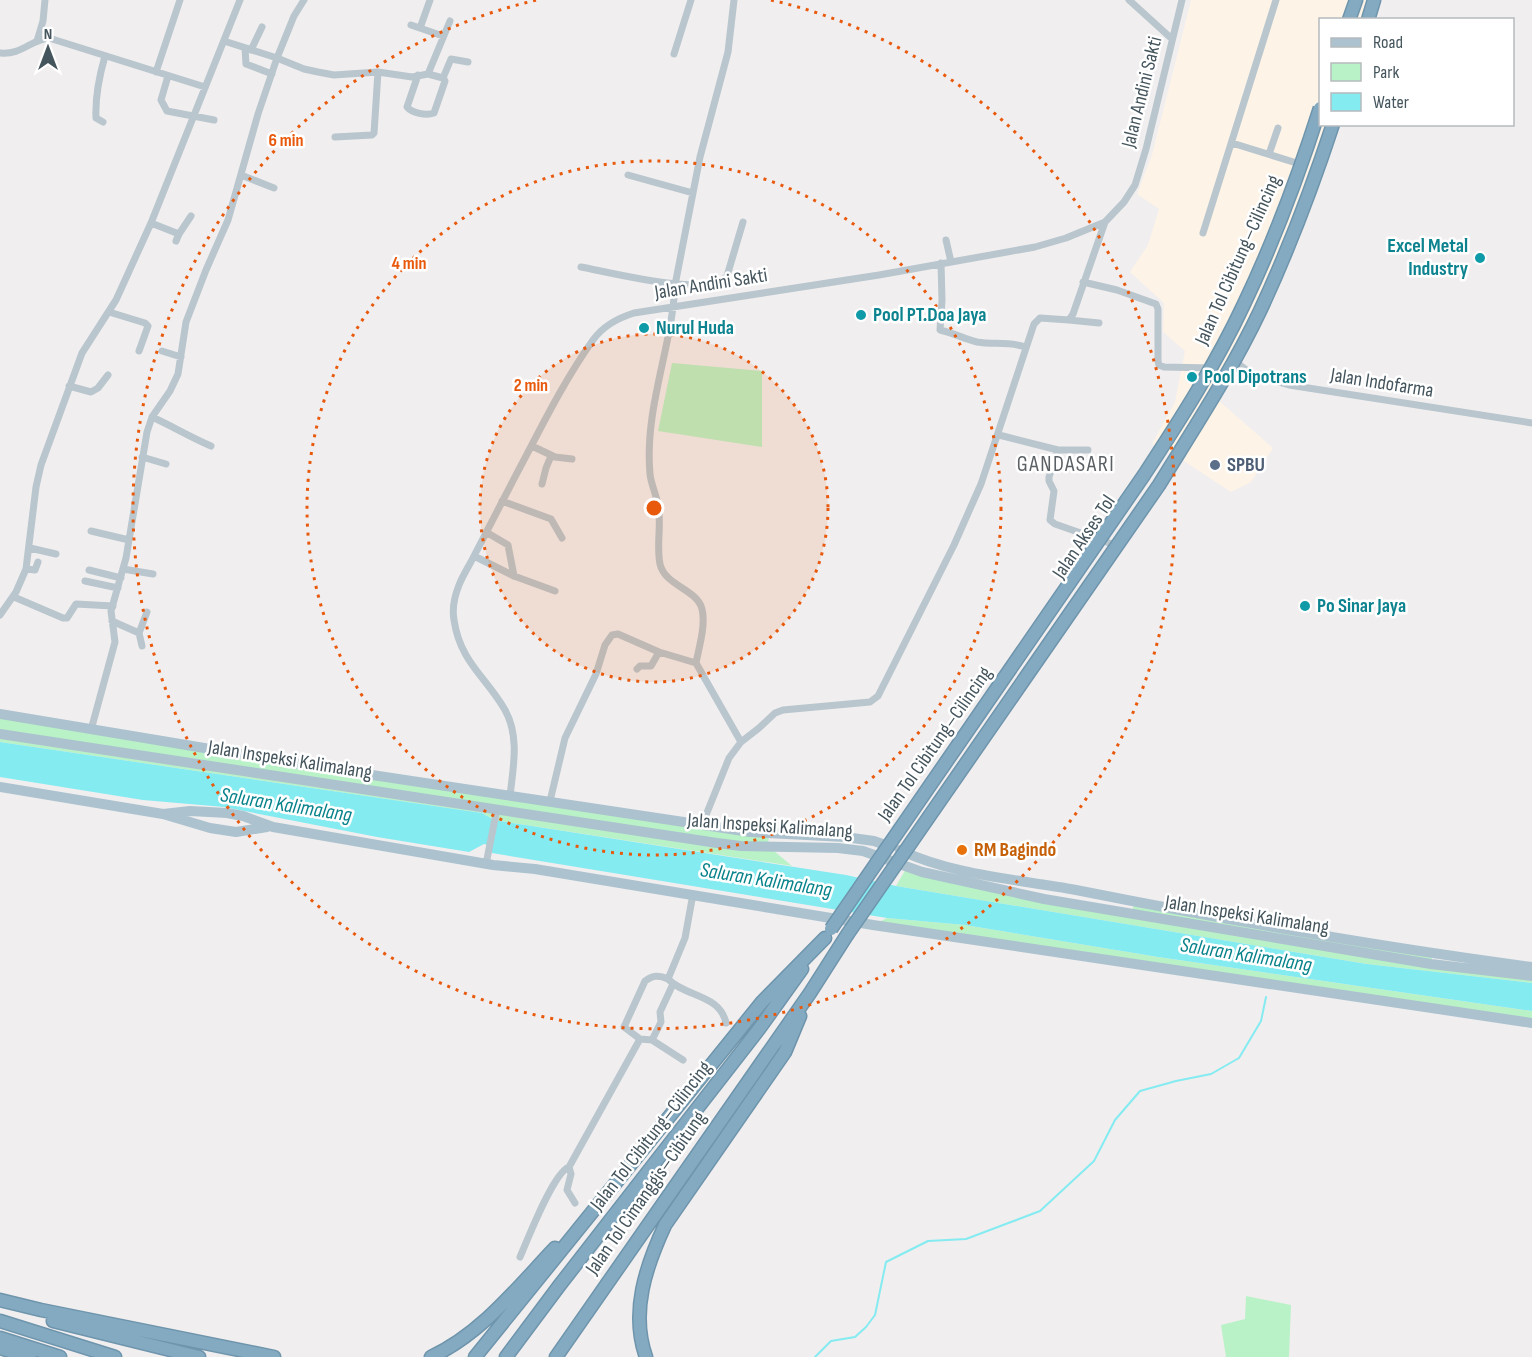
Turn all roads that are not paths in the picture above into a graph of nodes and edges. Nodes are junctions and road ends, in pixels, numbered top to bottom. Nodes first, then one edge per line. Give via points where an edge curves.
1 (45, 0) edge
2 (180, 0) edge
3 (240, 0) edge
4 (304, 0) edge
5 (430, 0) edge
6 (691, 0) edge
7 (734, 0) edge
8 (1129, 0) edge
9 (1182, 0) edge
10 (1276, 0) edge
11 (1358, 0) edge
12 (1373, 0) edge
13 (1352, 18) edge
14 (1367, 18) edge
15 (450, 21) dead end
16 (411, 25) dead end
17 (262, 27) dead end
18 (420, 28) junction
19 (1168, 35) junction
20 (442, 36) junction
21 (38, 41) junction
22 (224, 41) junction
23 (248, 49) junction
24 (0, 53) edge
25 (674, 54) dead end
26 (105, 56) junction
27 (277, 58) junction
28 (468, 62) dead end
29 (156, 72) junction
30 (378, 72) junction
31 (272, 74) junction
32 (428, 74) junction
33 (418, 75) junction
34 (168, 76) junction
35 (443, 78) junction
36 (205, 87) junction
37 (1319, 111) edge
38 (192, 116) junction
39 (1319, 118) edge
40 (214, 120) dead end
41 (103, 122) dead end
42 (1330, 126) edge
43 (1330, 126) edge
44 (1278, 128) dead end
45 (335, 137) dead end
46 (1232, 143) junction
47 (1269, 154) junction
48 (1303, 165) junction
49 (241, 175) junction
50 (628, 175) dead end
51 (274, 188) dead end
52 (693, 194) junction
53 (191, 216) dead end
54 (744, 222) dead end
55 (1106, 222) junction
56 (151, 223) junction
57 (1203, 232) dead end
58 (946, 240) dead end
59 (951, 262) junction
60 (941, 263) junction
61 (581, 267) dead end
62 (1083, 282) junction
63 (675, 285) junction
64 (674, 306) junction
65 (109, 312) junction
66 (1068, 321) junction
67 (1100, 323) dead end
68 (1025, 347) junction
69 (139, 351) dead end
70 (162, 351) dead end
71 (181, 357) junction
72 (1232, 359) junction
73 (1215, 368) junction
74 (108, 375) dead end
75 (69, 386) junction
76 (1194, 414) junction
77 (152, 417) junction
78 (1532, 423) edge
79 (999, 435) junction
80 (211, 446) dead end
81 (531, 446) junction
82 (1058, 450) junction
83 (1088, 450) dead end
84 (551, 456) junction
85 (142, 457) junction
86 (572, 459) dead end
87 (166, 464) dead end
88 (542, 484) dead end
89 (502, 501) junction
90 (92, 531) dead end
91 (486, 532) junction
92 (562, 538) dead end
93 (129, 540) junction
94 (1108, 542) junction
95 (30, 548) junction
96 (56, 554) dead end
97 (474, 556) junction
98 (38, 562) dead end
99 (26, 569) junction
100 (123, 569) junction
101 (89, 570) dead end
102 (153, 574) dead end
103 (514, 576) junction
104 (121, 578) junction
105 (85, 581) dead end
106 (118, 588) junction
107 (555, 591) dead end
108 (14, 597) junction
109 (113, 606) junction
110 (147, 612) dead end
111 (0, 615) edge
112 (112, 621) junction
113 (139, 633) junction
114 (142, 646) dead end
115 (659, 652) junction
116 (696, 663) junction
117 (637, 669) dead end
118 (0, 714) edge
119 (92, 730) junction
120 (0, 734) edge
121 (741, 742) junction
122 (0, 787) edge
123 (510, 796) junction
124 (550, 801) junction
125 (496, 812) junction
126 (163, 813) junction
127 (702, 825) junction
128 (273, 827) junction
129 (769, 834) junction
130 (768, 846) junction
131 (896, 849) junction
132 (486, 864) junction
133 (885, 865) junction
134 (693, 894) junction
135 (1134, 902) junction
136 (1132, 914) junction
137 (849, 917) junction
138 (828, 933) junction
139 (1303, 938) junction
140 (1532, 967) edge
141 (1512, 969) junction
142 (1532, 976) edge
143 (671, 981) junction
144 (810, 993) junction
145 (726, 1023) dead end
146 (1532, 1023) edge
147 (640, 1039) junction
148 (652, 1040) junction
149 (683, 1060) dead end
150 (632, 1166) junction
151 (569, 1167) junction
152 (575, 1203) dead end
153 (519, 1257) dead end
154 (0, 1300) edge
155 (0, 1305) edge
156 (0, 1322) edge
157 (0, 1330) edge
158 (0, 1338) edge
159 (0, 1348) edge
160 (30, 1357) edge
161 (60, 1357) edge
162 (87, 1357) edge
163 (115, 1357) edge
164 (199, 1357) edge
165 (274, 1357) edge
166 (430, 1357) edge
167 (475, 1357) edge
168 (506, 1357) edge
169 (556, 1357) edge
170 (646, 1357) edge

1 - 21 street
2 - 29 street
3 - 22 street
4 - 27 street
5 - 18 street
6 - 25 street
7 - 52 street via 728,52
8 - 19 street
9 - 19 street, Jalan Andini Sakti
10 - 46 street
11 - 13 highway
12 - 14 highway
15 - 20 street
16 - 18 street
17 - 23 street
18 - 20 street
19 - 55 street, Jalan Andini Sakti via 1146,149 1135,185
20 - 32 street
21 - 24 street via 13,54
21 - 26 street via 49,38
22 - 23 street
22 - 36 street
23 - 27 street
23 - 31 street via 246,64
26 - 29 street
26 - 41 street via 95,108 96,118
27 - 30 street via 334,75
27 - 31 street
28 - 35 street via 451,58
29 - 34 street
30 - 33 street
30 - 45 street via 374,133
31 - 49 street
32 - 33 street
32 - 35 street
33 - 35 street via 407,107 427,115 434,113
34 - 36 street
34 - 38 street via 161,100 167,111
36 - 38 street
37 - 138 highway, Jalan Tol Cibitung–Cilincing, bridge via 1248,296 1185,412
38 - 40 street
38 - 56 street
39 - 48 main road, Jalan Akses Tol
42 - 72 main road, Jalan Akses Tol via 1280,257
43 - 144 highway, Jalan Tol Cibitung–Cilincing, bridge via 1305,206 1259,313 1200,421
44 - 47 street
46 - 47 street
46 - 57 street
47 - 48 street
48 - 73 main road, Jalan Akses Tol via 1246,307
49 - 51 street
49 - 71 street via 228,220 186,322
50 - 52 street
52 - 63 street
53 - 56 street via 177,237
54 - 63 street via 723,281
55 - 59 street, Jalan Andini Sakti via 1035,247
55 - 62 street
56 - 65 street
58 - 59 street
59 - 60 street, Jalan Andini Sakti
60 - 64 street, Jalan Andini Sakti
60 - 68 street via 940,330 975,341
61 - 63 street
62 - 66 street
62 - 73 street via 1156,304 1159,365
63 - 64 street
64 - 81 street, Jalan Andini Sakti via 623,316 594,338
64 - 116 street via 653,404 650,476 659,505 660,566 697,600 703,612
65 - 69 street via 148,326
65 - 75 street via 82,353
66 - 67 street
66 - 68 street via 1040,318
68 - 79 street
70 - 71 street
71 - 77 street via 170,391
72 - 76 main road, Jalan Akses Tol
72 - 78 street, Jalan Indofarma via 1253,375 1289,385
73 - 76 main road, Jalan Akses Tol
74 - 75 street via 91,392
75 - 95 street via 41,465
76 - 94 main road, Jalan Akses Tol
77 - 80 street
77 - 85 street
79 - 82 street
79 - 121 street via 954,545 878,696 870,702 783,710
81 - 84 street
81 - 89 street, Jalan Andini Sakti
82 - 83 street
82 - 94 street via 1049,477 1054,491 1050,520
84 - 86 street
84 - 88 street
85 - 87 street
85 - 93 street
89 - 91 street, Jalan Andini Sakti
89 - 92 street via 551,519
90 - 93 street
91 - 97 street, Jalan Andini Sakti
91 - 103 street via 508,544
93 - 100 street
94 - 131 main road, Jalan Akses Tol
95 - 96 street
95 - 99 street
97 - 103 street
97 - 123 street, Jalan Andini Sakti via 459,585 454,619 466,657 506,711 515,754
98 - 99 street via 35,570
99 - 108 street
100 - 102 street
100 - 104 street
101 - 104 street
103 - 107 street
104 - 106 street
105 - 106 street
106 - 109 street
108 - 109 street via 63,618 76,604
108 - 111 street
109 - 112 street
110 - 113 street
112 - 113 street
112 - 119 street via 115,642
113 - 114 street
115 - 116 street
115 - 117 street via 651,666
115 - 124 street via 618,634 610,637 564,738
116 - 121 street
118 - 119 main road, Jalan Inspeksi Kalimalang
119 - 123 main road, Jalan Inspeksi Kalimalang
120 - 125 main road, Jalan Inspeksi Kalimalang
121 - 127 street via 722,772
122 - 126 main road
123 - 124 main road, Jalan Inspeksi Kalimalang
124 - 127 main road, Jalan Inspeksi Kalimalang
125 - 130 main road, Jalan Inspeksi Kalimalang via 717,843
125 - 132 street
126 - 128 main road via 227,813
126 - 128 main road via 236,832
127 - 129 main road, Jalan Inspeksi Kalimalang
128 - 132 main road
129 - 130 main road
129 - 131 main road, Jalan Inspeksi Kalimalang via 845,837
130 - 133 main road, Jalan Inspeksi Kalimalang via 851,849
131 - 133 main road, Jalan Akses Tol
131 - 135 main road, Jalan Inspeksi Kalimalang via 942,867
132 - 134 main road
133 - 136 main road, Jalan Inspeksi Kalimalang
133 - 137 main road, Jalan Akses Tol, bridge
134 - 137 main road
134 - 143 street via 685,938
135 - 136 main road
135 - 139 main road, Jalan Inspeksi Kalimalang
136 - 139 main road, Jalan Inspeksi Kalimalang
137 - 146 main road
138 - 150 highway via 762,1002
138 - 168 highway, Jalan Tol Cibitung–Cilincing via 759,1029
139 - 141 main road, Jalan Inspeksi Kalimalang
140 - 141 main road, Jalan Inspeksi Kalimalang
141 - 142 main road, Jalan Inspeksi Kalimalang
143 - 145 street via 720,1008
143 - 147 street via 651,976 641,987 624,1027
143 - 148 street via 660,1012 661,1022
144 - 169 highway, Jalan Tol Cimanggis–Cibitung
144 - 170 highway via 784,1052 683,1197 656,1244 644,1281 639,1315
147 - 148 street
147 - 151 street
148 - 149 street
150 - 166 highway via 505,1301 462,1340
150 - 167 highway
151 - 152 street via 567,1190
151 - 153 street via 562,1171 548,1195
154 - 165 highway
155 - 164 highway
156 - 163 highway
157 - 162 highway
158 - 161 highway
159 - 160 highway

